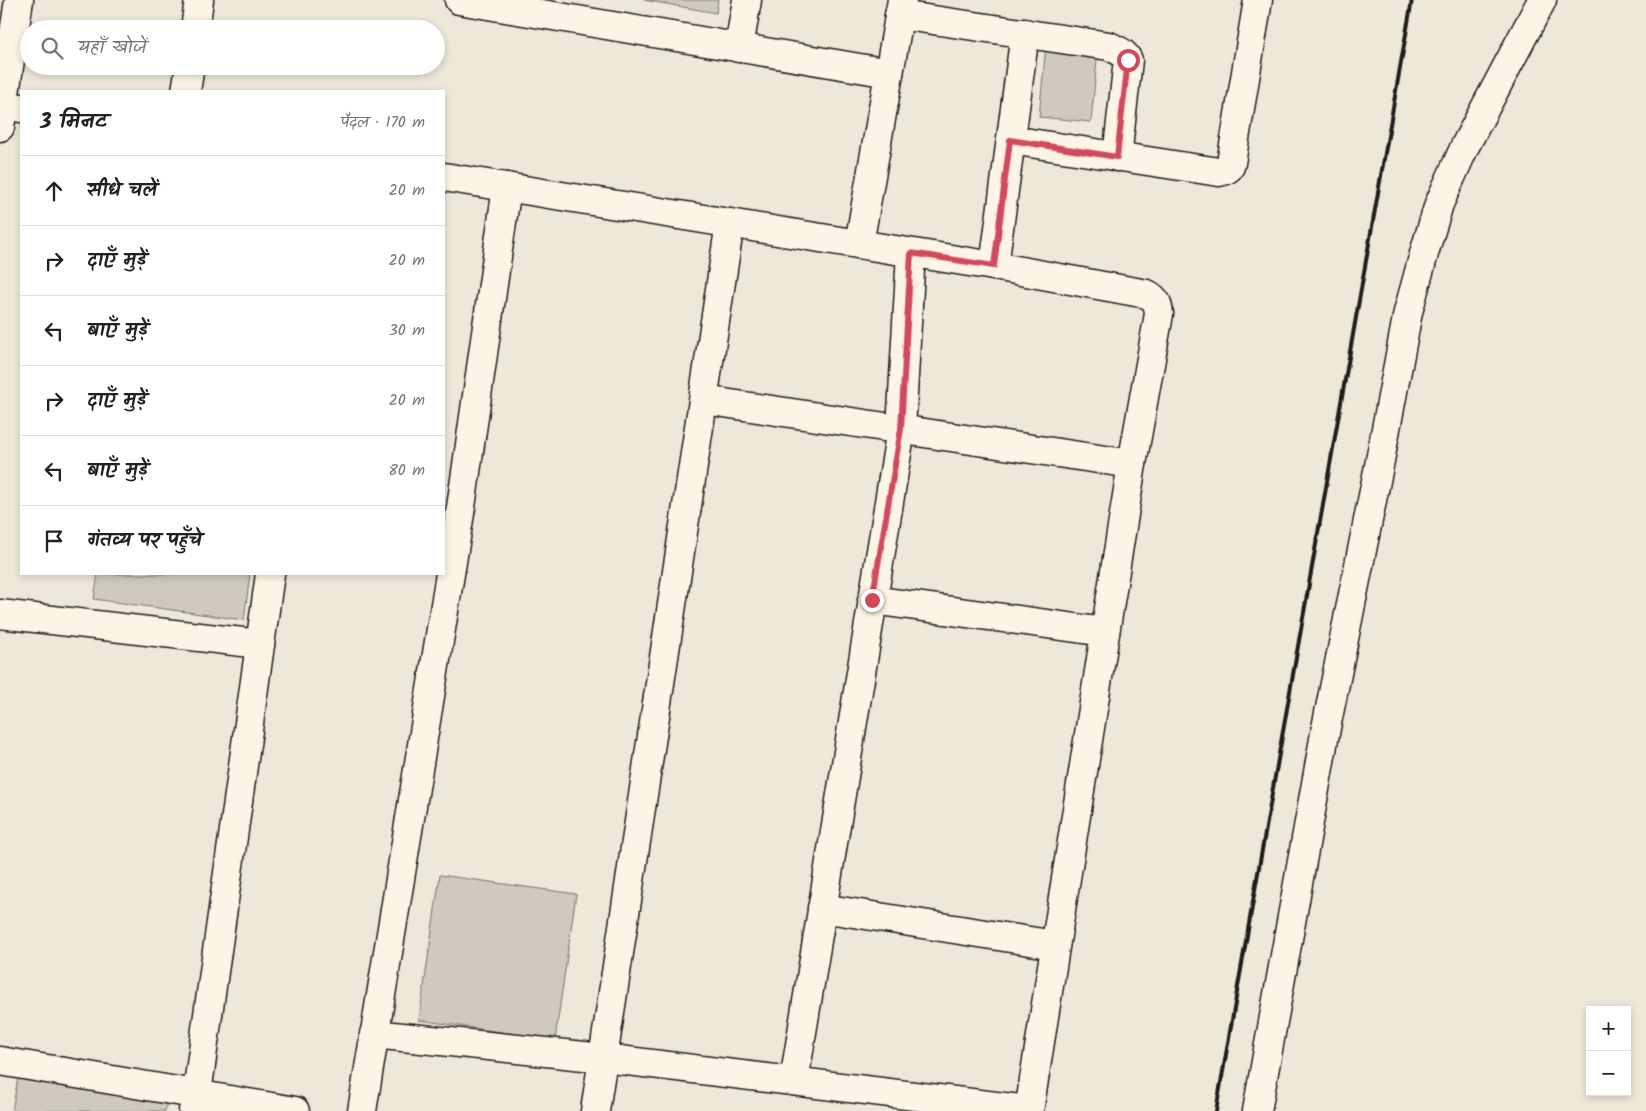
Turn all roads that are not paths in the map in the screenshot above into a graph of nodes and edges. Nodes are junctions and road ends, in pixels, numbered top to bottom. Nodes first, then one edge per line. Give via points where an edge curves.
1 (19, 0) edge
2 (199, 0) edge
3 (459, 0) edge
4 (747, 0) edge
5 (1258, 0) edge
6 (1542, 0) edge
7 (499, 3) edge
8 (900, 7) edge
9 (196, 20) edge
10 (1025, 33) junction
11 (739, 48) junction
12 (889, 74) junction
13 (189, 75) edge
14 (186, 90) edge
15 (8, 113) edge
16 (1010, 140) junction
17 (1117, 157) junction
18 (445, 177) edge
19 (507, 187) junction
20 (730, 223) junction
21 (859, 244) junction
22 (911, 253) junction
23 (994, 266) junction
24 (704, 400) junction
25 (901, 429) junction
26 (1132, 464) junction
27 (270, 575) edge
28 (872, 600) junction
29 (0, 614) edge
30 (1106, 632) junction
31 (260, 644) junction
32 (822, 908) junction
33 (1055, 945) junction
34 (374, 1034) junction
35 (603, 1058) junction
36 (0, 1061) edge
37 (794, 1081) junction
38 (195, 1102) edge
39 (295, 1111) edge
40 (362, 1111) edge
41 (595, 1111) edge
42 (1029, 1111) edge
43 (1257, 1111) edge

1 - 15 street
2 - 9 street
3 - 7 street
4 - 11 street
5 - 17 street via 1230,166 1219,172
6 - 43 street via 1465,146 1439,204 1408,312 1326,728
7 - 11 street
8 - 10 street
8 - 12 street
10 - 16 street
10 - 17 street via 1109,46 1125,54 1128,60
11 - 12 street
12 - 21 street
13 - 14 street
16 - 17 street
16 - 23 street
18 - 19 street
19 - 20 street
19 - 34 street via 461,507
20 - 21 street
20 - 24 street
21 - 22 street
22 - 23 street
22 - 25 street
23 - 26 street via 1147,294 1154,298 1159,314
24 - 25 street
24 - 35 street
25 - 26 street
25 - 28 street
26 - 30 street
27 - 31 street
28 - 30 street
28 - 32 street
29 - 31 street
30 - 33 street
31 - 38 street
32 - 33 street
32 - 37 street
33 - 42 street
34 - 35 street
34 - 40 street
35 - 37 street
35 - 41 street
36 - 38 street
37 - 42 street
38 - 39 street

